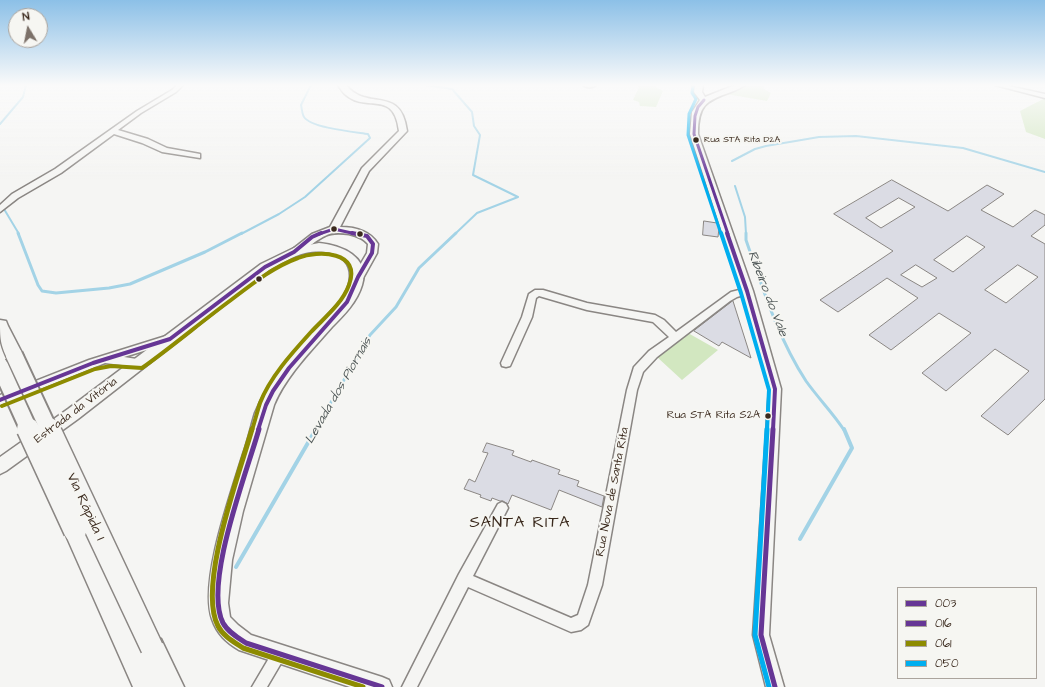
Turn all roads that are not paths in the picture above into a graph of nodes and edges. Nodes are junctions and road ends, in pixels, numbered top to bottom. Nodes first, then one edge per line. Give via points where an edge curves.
1 (132, 117) edge
2 (401, 117) edge
3 (694, 117) edge
4 (113, 131) junction
5 (196, 156) dead end
6 (0, 209) edge
7 (334, 229) junction
8 (321, 234) junction
9 (322, 248) junction
10 (294, 252) junction
11 (356, 271) junction
12 (747, 291) junction
13 (0, 326) edge
14 (676, 338) junction
15 (170, 339) junction
16 (7, 360) edge
17 (119, 361) junction
18 (93, 362) junction
19 (139, 363) junction
20 (506, 364) dead end
21 (114, 383) junction
22 (0, 400) edge
23 (0, 466) edge
24 (502, 508) dead end
25 (464, 580) junction
26 (280, 653) junction
27 (143, 655) junction
28 (146, 687) edge
29 (171, 687) edge
30 (259, 687) edge
31 (382, 687) edge
32 (409, 687) edge
33 (775, 687) edge

1 - 4 street
2 - 7 street via 403,131 365,170
3 - 12 street via 694,134
4 - 5 street via 165,150
4 - 6 street via 58,171 15,196
7 - 8 street
7 - 11 street via 365,235 373,244 372,253
8 - 9 street
8 - 10 street via 312,237
9 - 10 main road, Estrada da Vitória
9 - 11 main road, Estrada da Vitória via 346,254 353,260
10 - 15 main road, Estrada da Vitória via 265,267
11 - 26 main road via 352,293 346,302 272,392 240,493 227,544 219,586 221,618 232,634 246,643
12 - 14 street, Rua Nova de Santa Rita via 734,294
12 - 33 street via 775,389 761,635
13 - 16 highway, Via Rápida 1
14 - 20 street via 655,319 600,310 537,293 532,296 527,317
14 - 25 street, Rua Nova de Santa Rita via 653,354 635,377 595,585 583,620 571,625
15 - 18 street
15 - 19 main road, Estrada da Vitória
16 - 27 highway, Via Rápida 1, bridge
17 - 18 street
17 - 19 street
17 - 21 street
18 - 22 street
19 - 21 main road, Estrada da Vitória
21 - 23 main road, Estrada da Vitória
24 - 25 street
25 - 32 street
26 - 30 street
26 - 31 main road
27 - 28 highway, Via Rápida 1
27 - 29 highway, Via Rápida 1

